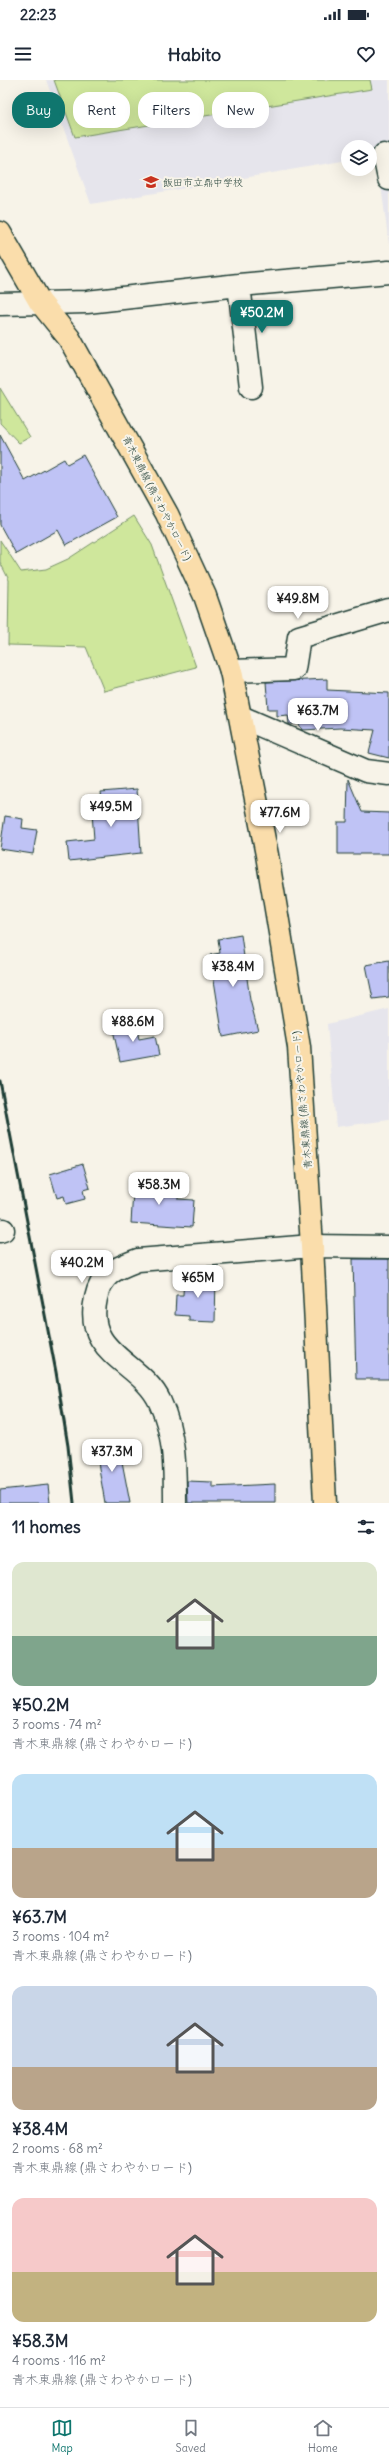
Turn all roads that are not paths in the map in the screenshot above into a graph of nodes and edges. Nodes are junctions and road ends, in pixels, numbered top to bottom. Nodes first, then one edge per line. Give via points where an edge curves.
1 (384, 155) dead end
2 (389, 179) edge
3 (0, 233) edge
4 (389, 272) edge
5 (239, 285) junction
6 (40, 302) junction
7 (0, 304) edge
8 (251, 387) dead end
9 (389, 610) edge
10 (231, 671) junction
11 (241, 718) junction
12 (389, 774) edge
13 (312, 1246) junction
14 (389, 1247) edge
15 (175, 1503) edge
16 (325, 1503) edge

1 - 2 street
3 - 6 main road, 青木東鼎線 (鼎さわやかロード)
4 - 5 street
5 - 6 street via 87,302
5 - 8 street
6 - 7 street
6 - 10 main road, 青木東鼎線 (鼎さわやかロード) via 69,338 168,514 205,596
9 - 10 street via 299,637 294,669
10 - 11 main road, 青木東鼎線 (鼎さわやかロード)
11 - 12 street via 366,771
11 - 13 main road, 青木東鼎線 (鼎さわやかロード) via 299,1047
13 - 14 street
13 - 15 street via 138,1260 113,1269 98,1290 94,1308 96,1329 106,1348 145,1379 160,1401 171,1433 175,1463
13 - 16 main road, 青木東鼎線 (鼎さわやかロード)

